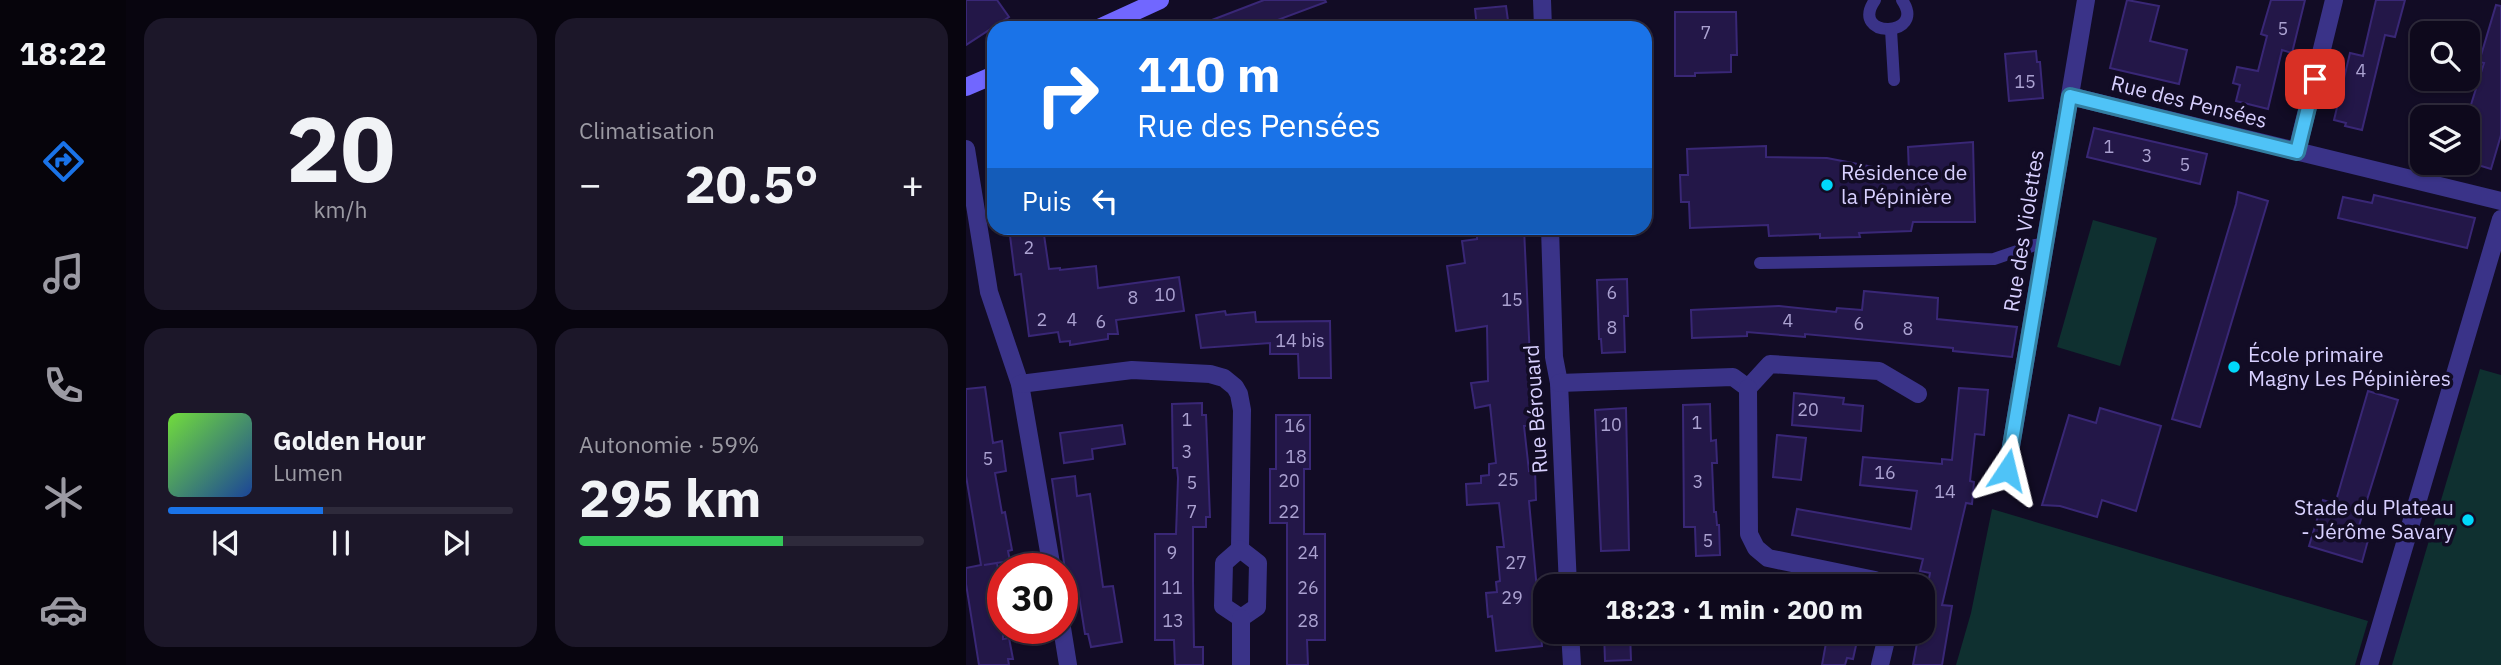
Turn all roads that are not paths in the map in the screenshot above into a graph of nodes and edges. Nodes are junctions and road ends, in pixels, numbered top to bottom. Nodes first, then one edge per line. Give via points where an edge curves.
1 (1160, 0) edge
2 (1542, 0) edge
3 (1875, 0) edge
4 (1902, 0) edge
5 (2086, 0) edge
6 (2334, 0) edge
7 (1115, 21) edge
8 (1543, 21) edge
9 (1891, 30) junction
10 (987, 78) edge
11 (1894, 80) dead end
12 (966, 87) edge
13 (2070, 96) junction
14 (966, 149) edge
15 (2297, 152) junction
16 (2501, 201) edge
17 (2501, 219) edge
18 (1550, 235) edge
19 (2045, 244) junction
20 (1760, 263) dead end
21 (1559, 383) junction
22 (1020, 384) junction
23 (1748, 388) junction
24 (1917, 394) dead end
25 (2007, 470) dead end
26 (1240, 549) junction
27 (1049, 553) edge
28 (1567, 574) edge
29 (1846, 574) edge
30 (1241, 618) junction
31 (1065, 644) edge
32 (1571, 644) edge
33 (1885, 644) edge
34 (1068, 665) edge
35 (1241, 665) edge
36 (1572, 665) edge
37 (1880, 665) edge
38 (2370, 665) edge

1 - 7 main road
2 - 8 street
3 - 9 lane via 1871,19 1878,28
4 - 9 lane via 1904,21
5 - 13 street, Rue des Violettes
6 - 15 street
9 - 11 lane
10 - 12 main road
13 - 15 street, Rue des Pensées
13 - 19 street, Rue des Violettes
14 - 22 street via 989,292
15 - 16 street, Rue des Pensées
17 - 38 street
18 - 21 street, Rue Bérouard
19 - 20 lane via 1994,259
19 - 25 street, Rue des Violettes
21 - 23 street via 1733,377
21 - 28 street, Rue Bérouard
22 - 26 street via 1132,370 1224,378 1239,394 1242,411
22 - 27 street
23 - 24 street via 1770,364 1879,371
23 - 29 street via 1749,534 1756,548 1768,558
26 - 30 street via 1224,563 1223,606
26 - 30 street via 1258,563 1258,607
30 - 35 street
31 - 34 street
32 - 36 street
33 - 37 street

